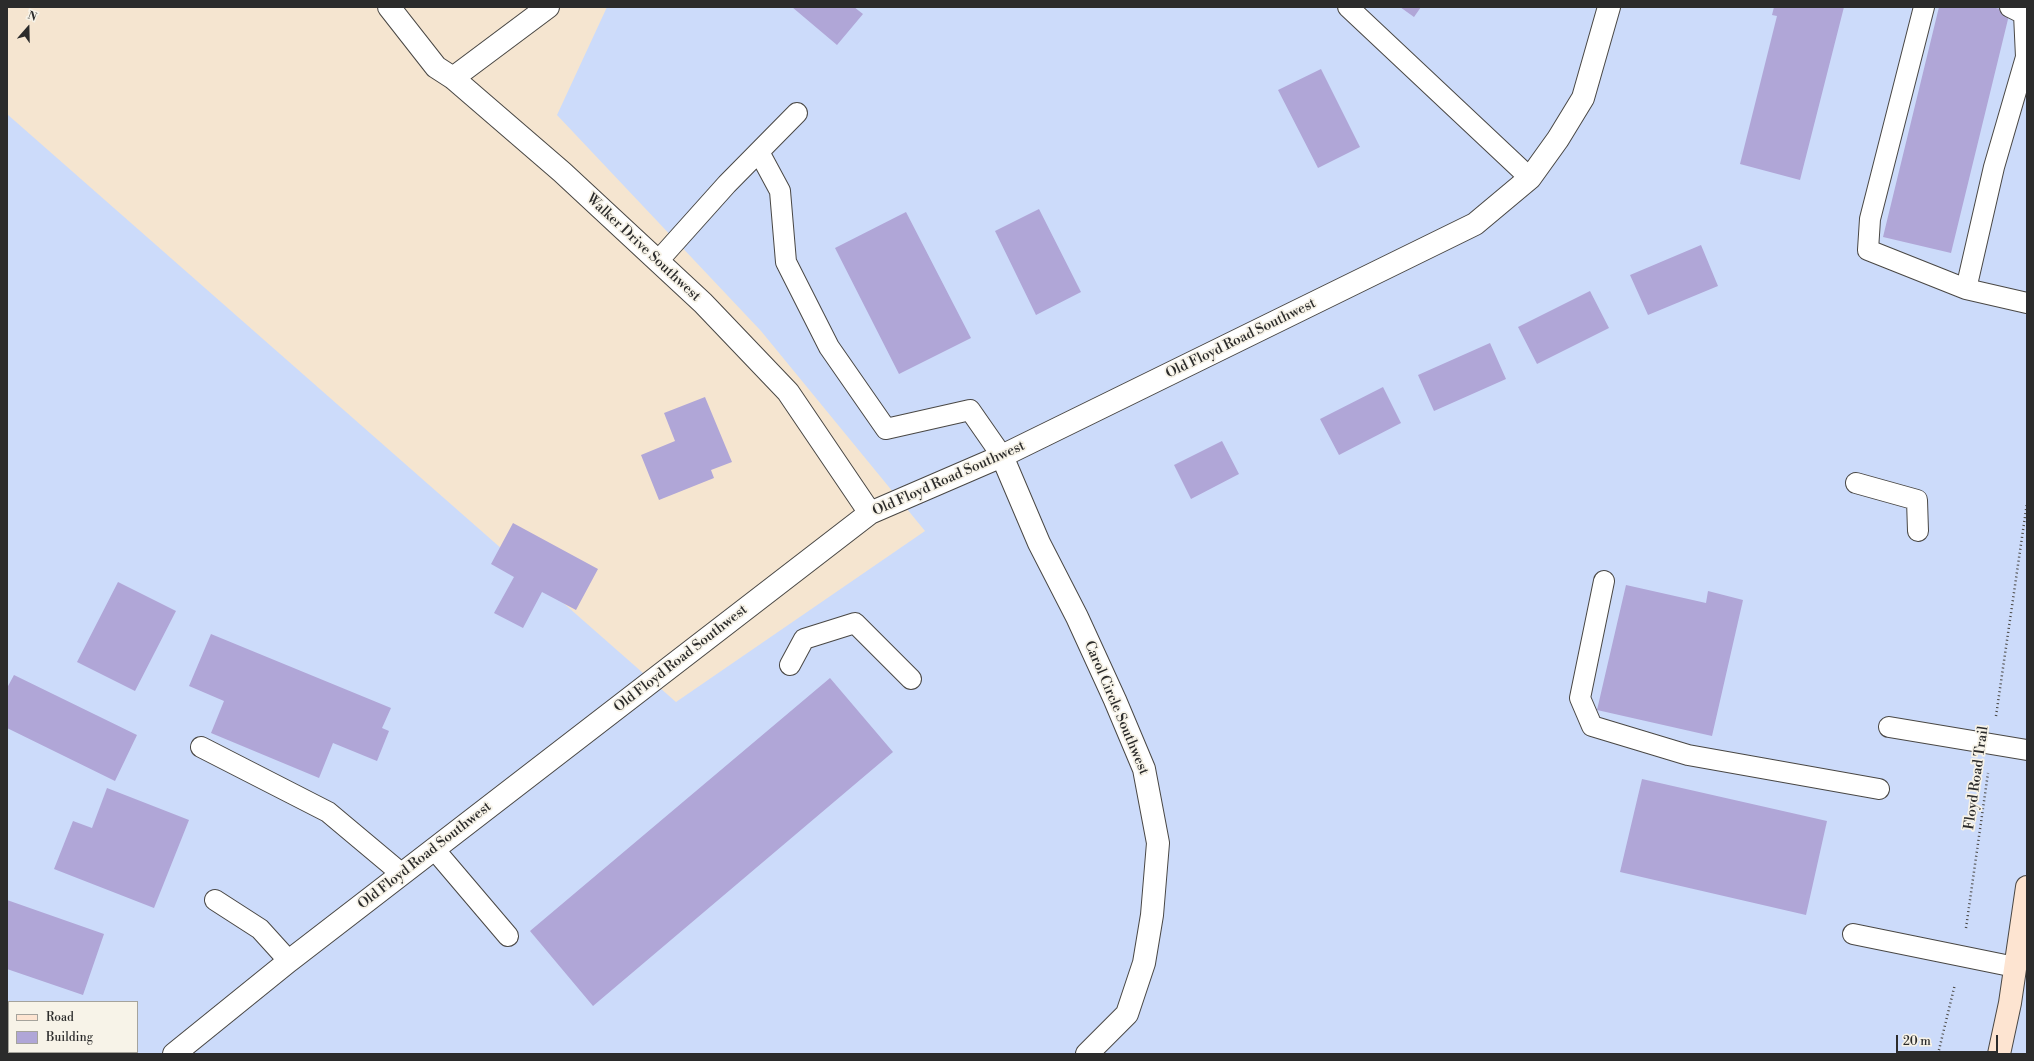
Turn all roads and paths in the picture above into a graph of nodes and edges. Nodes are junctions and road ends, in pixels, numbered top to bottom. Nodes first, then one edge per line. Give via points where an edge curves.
1 (389, 7) edge
2 (548, 7) edge
3 (1348, 7) edge
4 (1609, 7) edge
5 (1924, 7) edge
6 (2010, 7) edge
7 (453, 78) junction
8 (797, 113) dead end
9 (759, 152) junction
10 (1530, 178) junction
11 (658, 261) junction
12 (1966, 289) junction
13 (2027, 303) edge
14 (1002, 456) junction
15 (1856, 483) dead end
16 (2027, 503) edge
17 (870, 513) junction
18 (1918, 531) dead end
19 (1604, 581) dead end
20 (790, 665) dead end
21 (911, 679) dead end
22 (1889, 727) dead end
23 (1992, 744) junction
24 (201, 747) dead end
25 (2027, 750) edge
26 (1879, 789) dead end
27 (434, 849) junction
28 (402, 874) junction
29 (2027, 887) edge
30 (215, 900) dead end
31 (1853, 934) dead end
32 (508, 936) dead end
33 (1962, 956) junction
34 (289, 961) junction
35 (2015, 967) junction
36 (174, 1054) edge
37 (1087, 1054) edge
38 (1938, 1054) edge
39 (1999, 1054) edge

1 - 7 street, Walker Drive Southwest via 436,68
2 - 7 street
3 - 10 lane
4 - 10 street, Old Floyd Road Southwest via 1583,98
5 - 12 lane via 1870,218 1868,250
6 - 12 lane via 2024,14 2026,57 1994,167
7 - 11 street, Walker Drive Southwest via 562,172
8 - 9 lane
9 - 11 lane via 726,184
9 - 14 lane via 780,191 786,262 829,347 886,429 970,410
10 - 14 street, Old Floyd Road Southwest via 1475,224
11 - 17 street, Walker Drive Southwest via 703,303 788,392
12 - 13 lane
14 - 17 street, Old Floyd Road Southwest
14 - 37 street, Carol Circle Southwest via 1039,544 1077,617 1144,769 1158,843 1152,915 1144,963 1127,1014
15 - 18 lane via 1917,500
16 - 23 path, Floyd Road Trail
17 - 27 street, Old Floyd Road Southwest
19 - 26 lane via 1580,698 1592,726 1688,755
20 - 21 lane via 804,639 855,623
22 - 23 lane
23 - 25 lane
23 - 33 path, Floyd Road Trail
24 - 28 lane via 328,812
27 - 28 street, Old Floyd Road Southwest
27 - 32 lane
28 - 34 street, Old Floyd Road Southwest
29 - 35 main road
30 - 34 lane via 260,930
31 - 33 lane
33 - 35 lane
33 - 38 path, Floyd Road Trail
34 - 36 street, Old Floyd Road Southwest
35 - 39 main road

